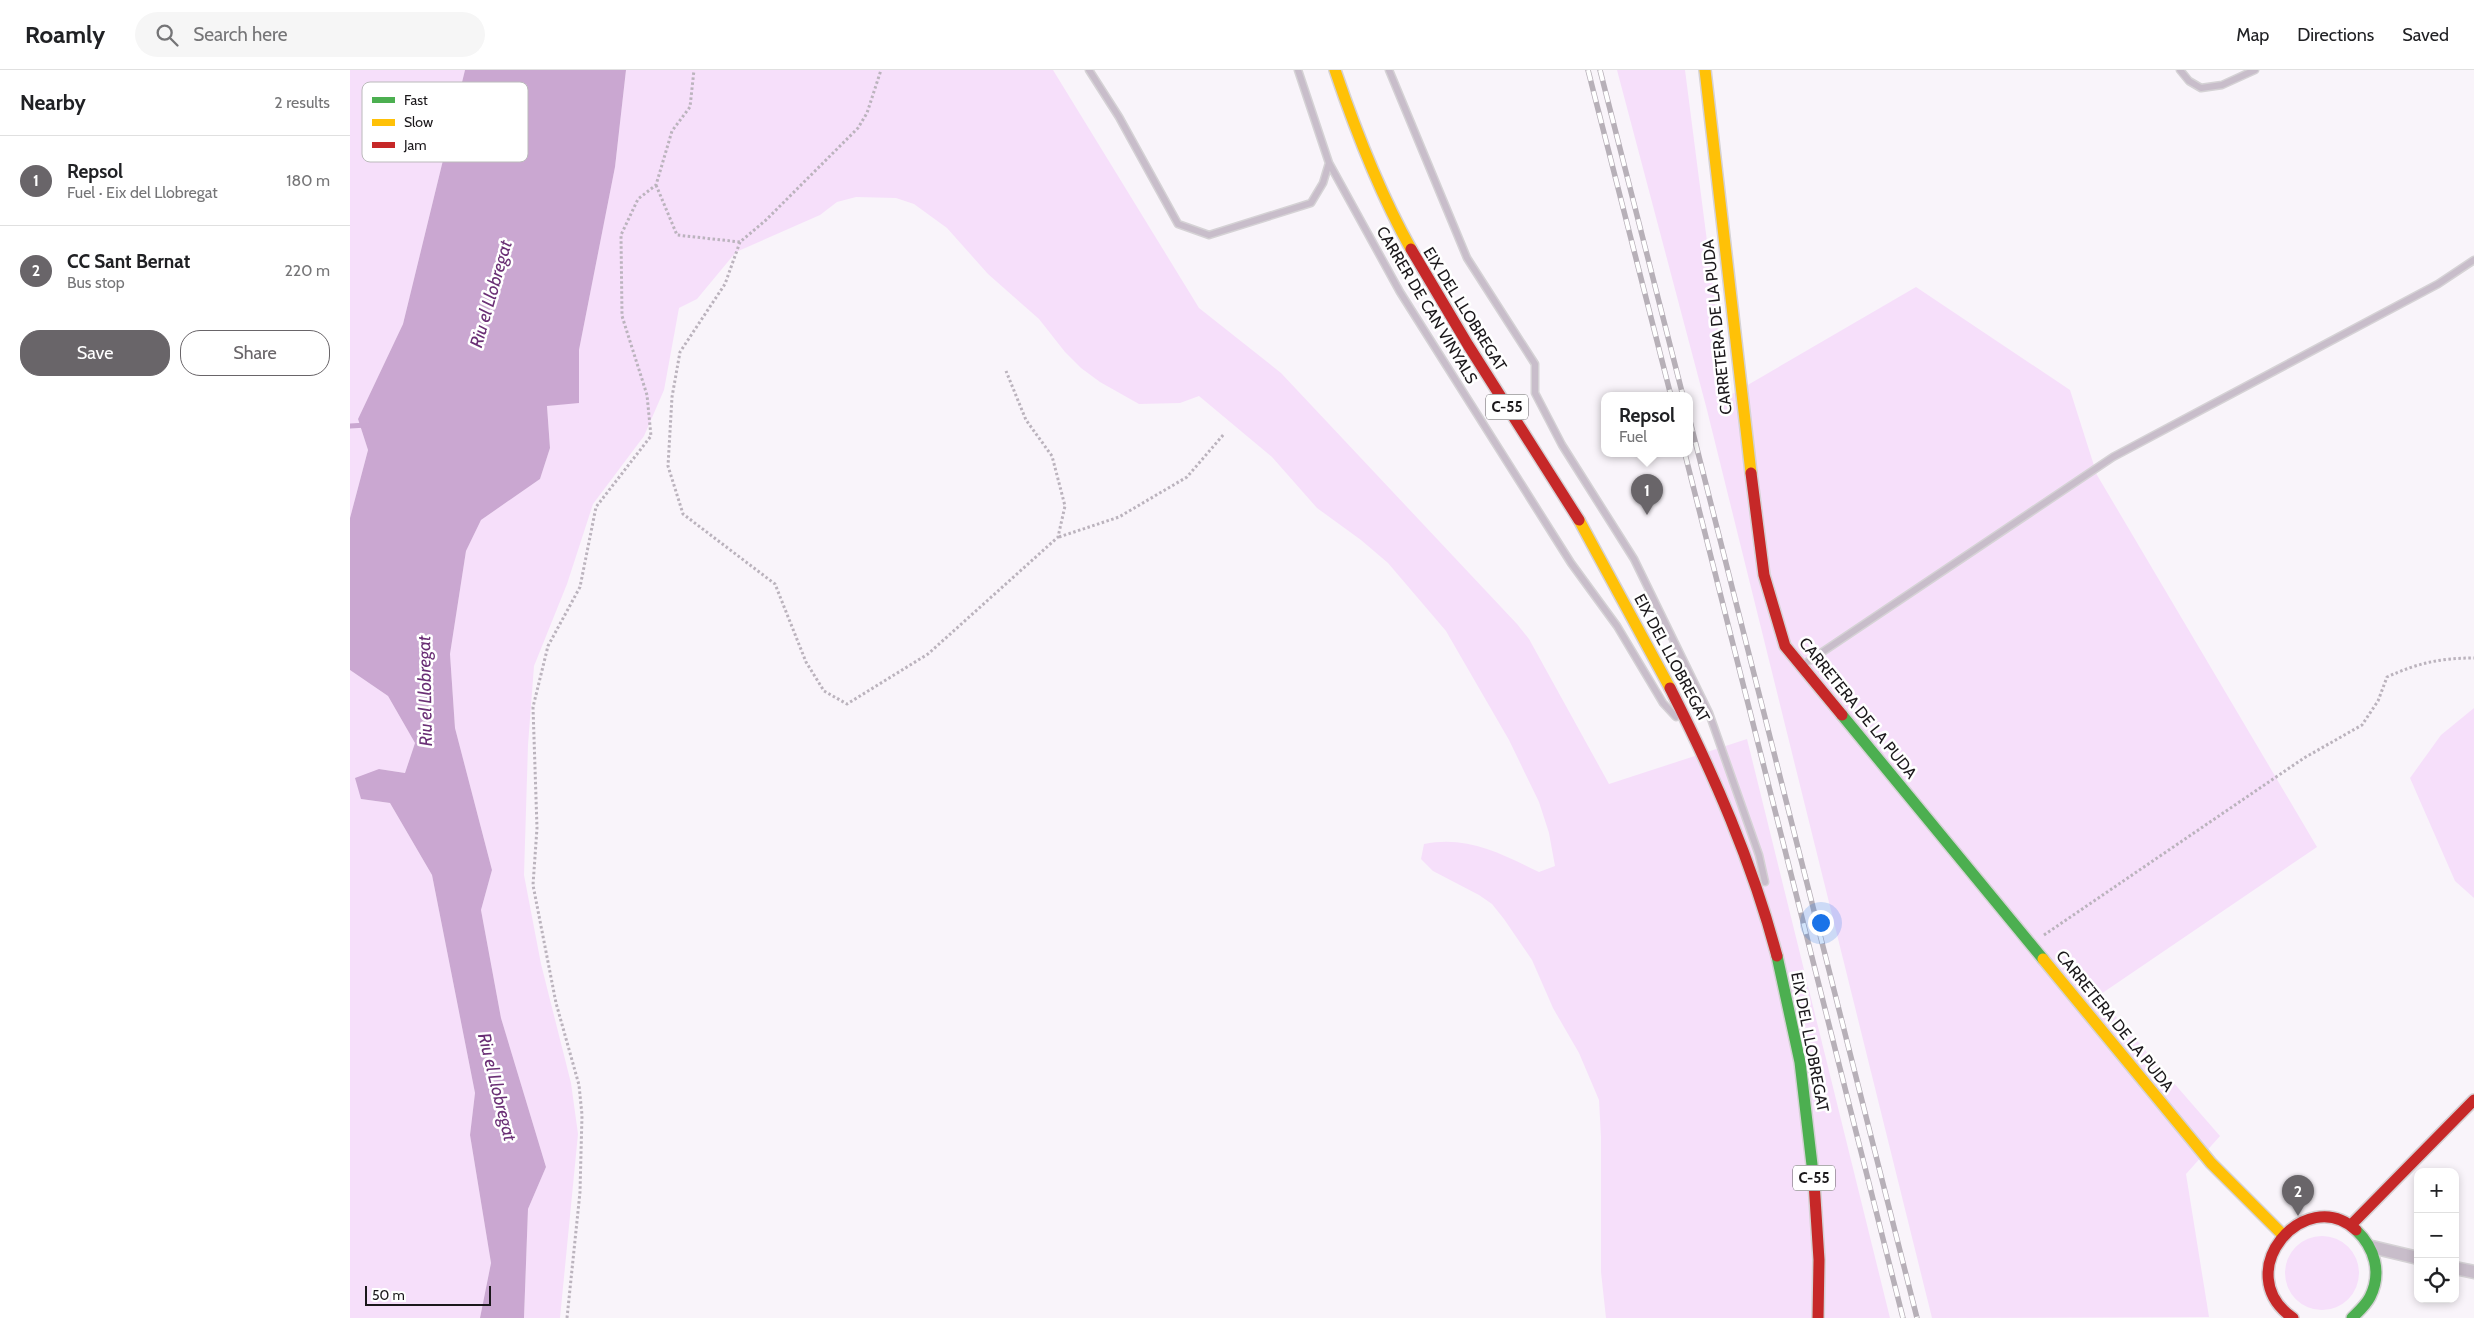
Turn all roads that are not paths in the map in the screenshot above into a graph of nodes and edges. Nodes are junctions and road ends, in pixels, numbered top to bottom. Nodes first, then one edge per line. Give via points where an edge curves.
1 (1089, 70) edge
2 (1298, 70) edge
3 (1335, 70) edge
4 (1389, 70) edge
5 (1705, 70) edge
6 (2180, 70) edge
7 (2255, 70) edge
8 (1329, 163) junction
9 (2474, 260) edge
10 (1802, 666) junction
11 (1696, 738) junction
12 (1768, 893) dead end
13 (1770, 903) dead end
14 (1775, 950) junction
15 (2474, 1100) edge
16 (2350, 1225) junction
17 (2282, 1234) junction
18 (2372, 1247) junction
19 (2414, 1257) edge
20 (2459, 1269) edge
21 (2474, 1272) edge
22 (2361, 1315) edge
23 (2289, 1317) edge
24 (1818, 1318) edge

1 - 8 lane via 1178,224 1209,235 1311,203 1323,183
2 - 8 lane, CARRER DE CAN VINYALS
3 - 11 street, EIX DEL LLOBREGAT / C-55 via 1357,138 1410,251 1605,564
4 - 12 lane via 1467,258 1535,364 1535,393 1562,445 1634,559 1709,713 1759,855
5 - 10 street, CARRETERA DE LA PUDA via 1764,575 1785,646
6 - 7 lane via 2201,88 2211,88
8 - 11 lane, CARRER DE CAN VINYALS via 1400,292 1571,563 1617,626 1663,703
9 - 10 lane via 2438,284 2113,457
10 - 17 street, CARRETERA DE LA PUDA via 2211,1163
11 - 14 street, EIX DEL LLOBREGAT / C-55 via 1739,836
13 - 14 lane
14 - 24 street, EIX DEL LLOBREGAT / C-55 via 1808,1112 1820,1271
15 - 16 street
16 - 17 street via 2333,1218 2315,1218 2297,1223
16 - 18 street via 2363,1234
17 - 23 street via 2268,1262 2268,1277 2279,1306
18 - 19 street
18 - 22 street via 2377,1263 2377,1280
20 - 21 street

